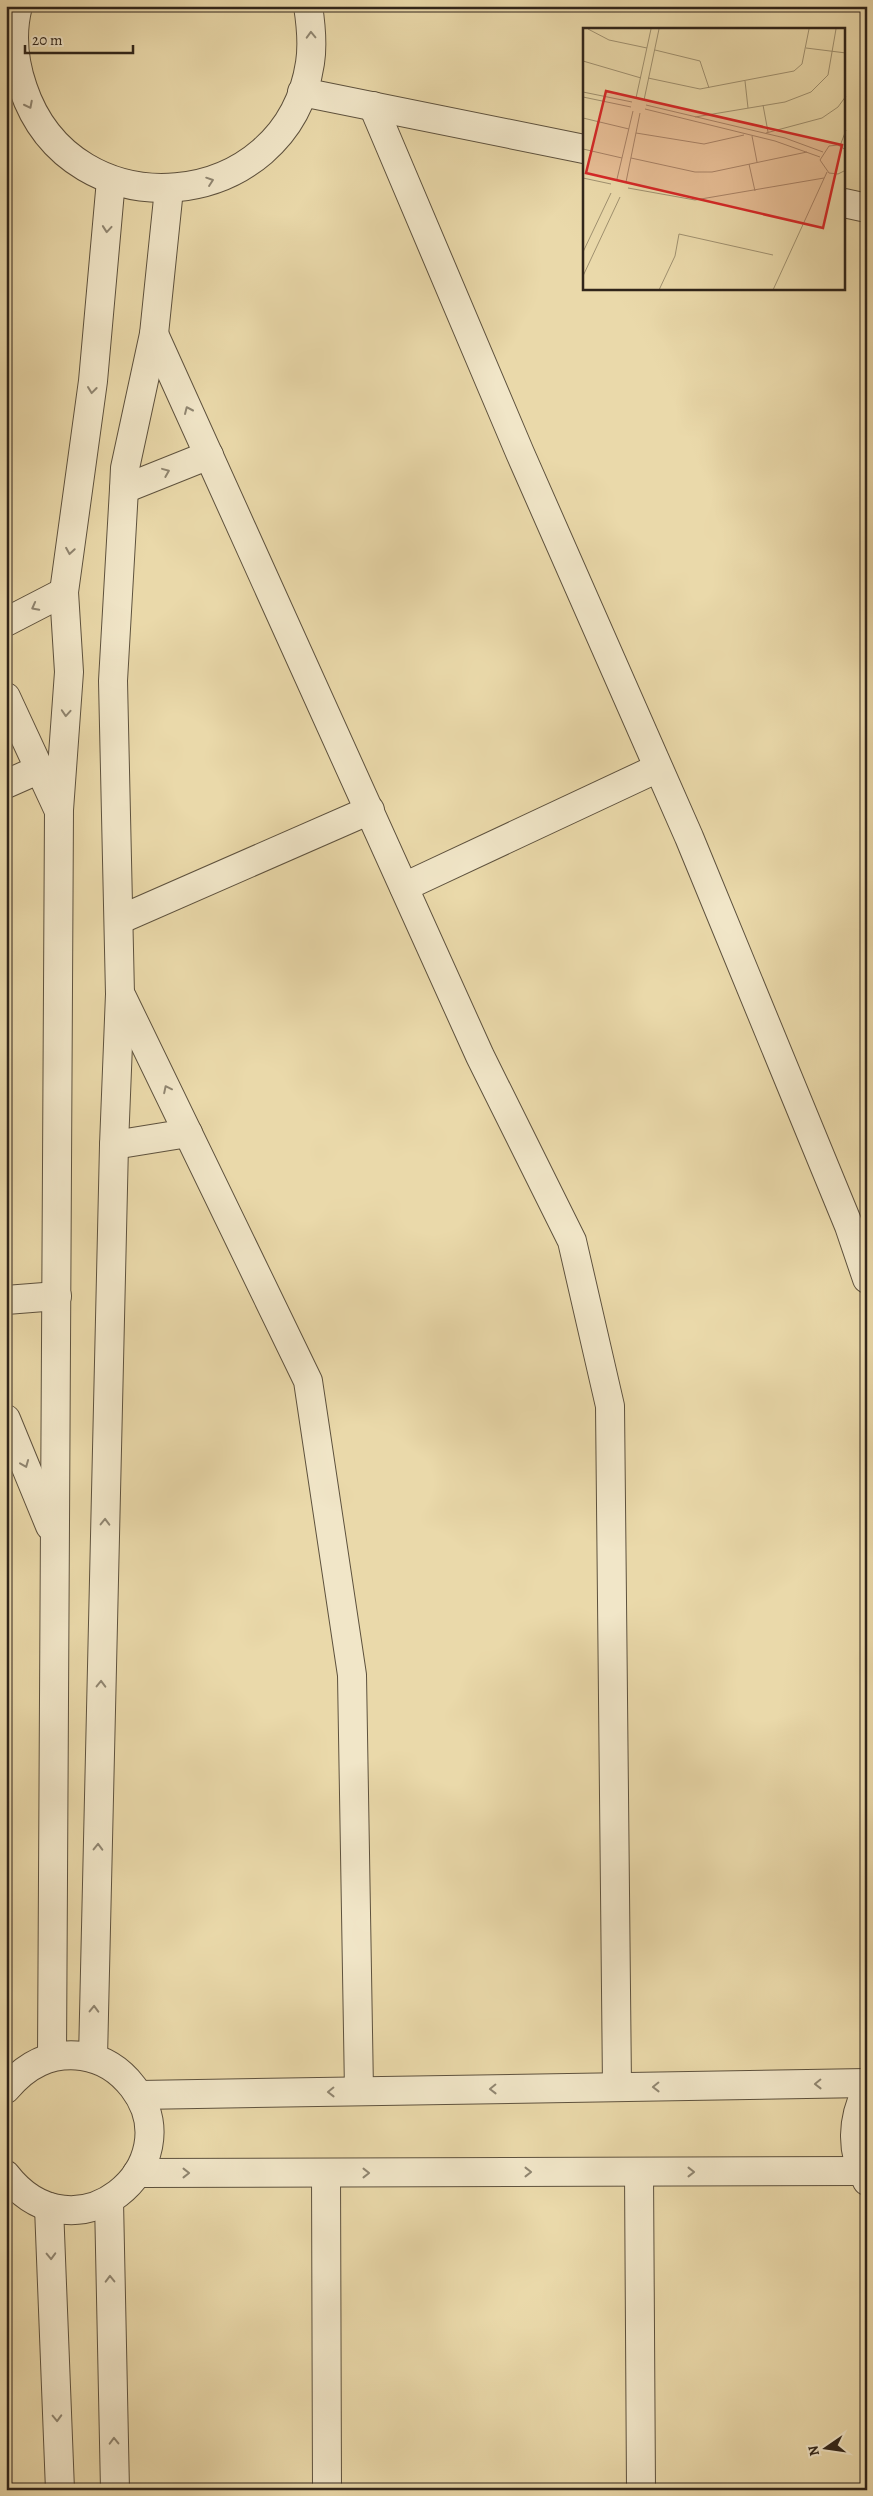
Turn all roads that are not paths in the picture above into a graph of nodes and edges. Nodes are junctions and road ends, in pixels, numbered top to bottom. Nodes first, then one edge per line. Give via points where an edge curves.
1 (308, 6) edge
2 (13, 12) edge
3 (302, 92) junction
4 (372, 106) junction
5 (583, 149) edge
6 (112, 180) junction
7 (169, 189) junction
8 (846, 203) edge
9 (867, 208) edge
10 (154, 334) junction
11 (209, 455) junction
12 (124, 488) junction
13 (64, 592) junction
14 (6, 622) edge
15 (6, 697) edge
16 (658, 768) junction
17 (40, 769) junction
18 (6, 784) edge
19 (59, 810) junction
20 (370, 810) junction
21 (404, 886) junction
22 (119, 920) junction
23 (120, 994) junction
24 (188, 1132) junction
25 (114, 1145) junction
26 (867, 1279) edge
27 (57, 1296) junction
28 (6, 1300) edge
29 (6, 1419) edge
30 (56, 1539) junction
31 (52, 2056) junction
32 (93, 2058) junction
33 (867, 2083) edge
34 (617, 2088) junction
35 (867, 2088) edge
36 (6, 2089) edge
37 (359, 2092) junction
38 (139, 2095) junction
39 (639, 2172) junction
40 (137, 2173) junction
41 (326, 2173) junction
42 (6, 2175) edge
43 (864, 2176) edge
44 (109, 2201) junction
45 (49, 2207) junction
46 (60, 2490) edge
47 (115, 2490) edge
48 (328, 2490) edge
49 (641, 2490) edge

3 -> 1 street via 310,63 312,34
2 -> 6 street via 18,74 27,102 42,128 61,149 85,167
3 - 4 street
7 -> 3 street via 198,185 225,176 250,161 290,118
4 - 5 street
4 - 16 street
6 - 7 street via 140,188
6 -> 13 street via 93,381
7 - 10 street
8 - 9 street
11 -> 10 street
10 - 12 street via 125,468
12 -> 11 street
11 - 20 street
12 - 22 street via 113,681
13 -> 14 street
13 -> 19 street via 70,672
15 - 17 street
16 - 21 street
16 - 26 street via 842,1209
17 - 18 street
17 - 19 street
19 - 27 street
20 - 21 street
20 - 22 street
21 - 34 street via 480,1056 572,1240 610,1406
22 - 23 street
24 -> 23 street
23 - 25 street
24 - 25 street
24 - 37 street via 308,1381 352,1675
32 -> 25 street
27 - 28 street
27 - 30 street
29 -> 30 street
30 - 31 street
31 - 32 street
31 - 36 street via 33,2064
32 - 38 street via 111,2066
33 -> 34 street
34 -> 37 street
35 - 43 street via 854,2126 855,2149
37 -> 38 street
38 - 40 street via 146,2114 148,2134 146,2154
41 -> 39 street
39 -> 43 street
39 - 49 street
40 -> 41 street
40 - 44 street via 125,2189
41 - 48 street
42 - 45 street via 31,2199
44 - 45 street via 90,2209
47 -> 44 street
45 -> 46 street

